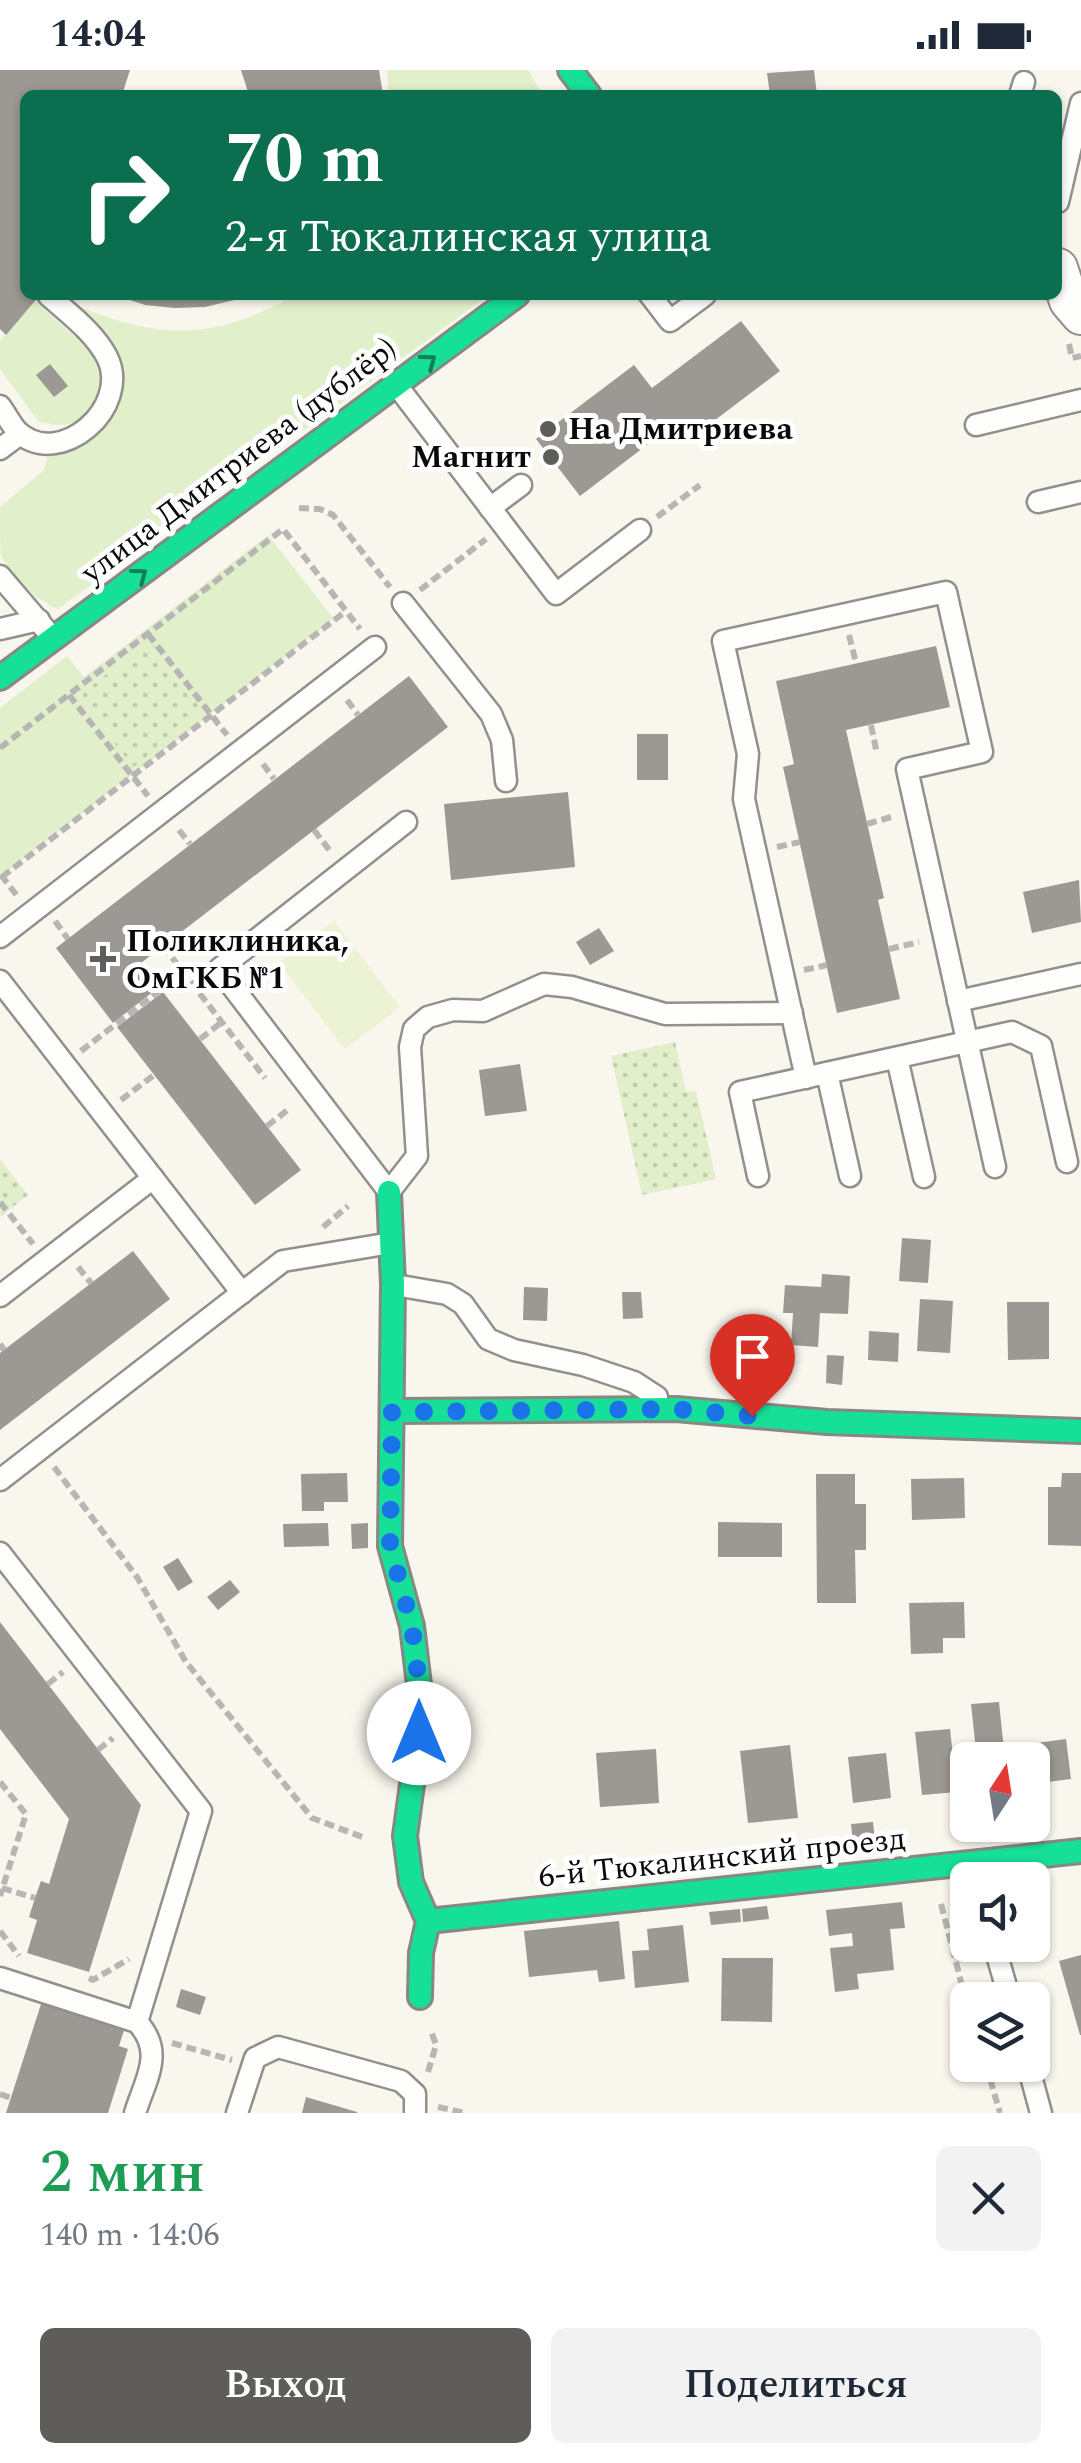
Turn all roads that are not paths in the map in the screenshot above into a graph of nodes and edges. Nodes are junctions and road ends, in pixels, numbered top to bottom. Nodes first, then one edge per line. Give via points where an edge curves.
1 (570, 70) edge
2 (586, 90) edge
3 (1081, 103) edge
4 (1062, 185) edge
5 (1062, 280) edge
6 (54, 300) edge
7 (510, 300) edge
8 (654, 300) edge
9 (698, 300) edge
10 (1081, 315) edge
11 (396, 385) junction
12 (1081, 400) edge
13 (0, 406) edge
14 (976, 425) dead end
15 (20, 434) junction
16 (0, 449) edge
17 (521, 485) dead end
18 (1081, 492) edge
19 (1038, 502) dead end
20 (490, 508) junction
21 (640, 530) road end
22 (0, 576) edge
23 (403, 603) road end
24 (0, 629) edge
25 (51, 631) junction
26 (374, 647) road end
27 (0, 678) edge
28 (506, 782) dead end
29 (406, 822) dead end
30 (0, 937) edge
31 (1081, 974) edge
32 (2, 988) edge
33 (958, 1001) junction
34 (792, 1013) junction
35 (968, 1042) junction
36 (897, 1058) junction
37 (816, 1075) junction
38 (1067, 1162) dead end
39 (995, 1168) dead end
40 (758, 1176) dead end
41 (850, 1176) dead end
42 (153, 1178) junction
43 (924, 1178) dead end
44 (384, 1186) junction
45 (391, 1244) junction
46 (393, 1284) junction
47 (242, 1293) junction
48 (0, 1296) edge
49 (676, 1409) junction
50 (392, 1412) junction
51 (1081, 1430) edge
52 (0, 1480) edge
53 (0, 1553) edge
54 (1081, 1851) edge
55 (428, 1921) junction
56 (0, 1978) edge
57 (420, 1997) road end
58 (144, 2029) junction
59 (1033, 2082) edge
60 (415, 2104) edge
61 (135, 2113) edge
62 (237, 2113) edge
63 (1042, 2113) edge

1 - 2 street
3 - 4 lane
5 - 10 street
6 - 15 lane via 94,336 109,361 111,393 100,418 77,436 48,443
11 -> 7 street, улица Дмитриева (дублёр)
8 - 9 lane via 670,321
11 - 20 lane
25 -> 11 street, улица Дмитриева (дублёр)
12 - 14 lane
13 - 15 lane
15 - 16 lane
17 - 20 lane
18 - 19 lane
20 - 21 lane via 556,594
22 - 25 lane
23 - 28 lane via 491,714 502,740
24 - 25 lane
25 - 27 street, улица Дмитриева (дублёр)
26 - 30 lane
29 - 44 lane via 219,969
31 - 33 lane
32 - 42 lane
33 - 34 lane via 907,769 982,752 946,592 723,641 748,754 744,799
33 - 35 lane
34 - 37 lane
34 - 44 lane via 664,1014 544,984 483,1011 428,1017 414,1028 410,1047 417,1156
35 - 36 lane
35 - 38 lane via 1012,1032 1041,1046
35 - 39 lane
36 - 37 lane
36 - 43 lane
37 - 40 lane via 740,1092
37 - 41 lane
42 - 47 lane
42 - 48 lane
44 - 45 street
45 - 46 street
45 - 47 lane via 284,1261
46 - 49 lane via 447,1294 464,1304 488,1340 634,1382
46 - 50 street
47 - 52 lane
49 - 50 street
49 - 51 street via 828,1422
50 - 55 street via 390,1546 412,1626 420,1693 406,1860
53 - 58 lane via 201,1811
54 - 55 street, 6-й Тюкалинский проезд
55 - 57 street
56 - 58 lane
58 - 61 lane via 154,2053
59 - 63 lane
60 - 62 lane via 401,2081 287,2048 262,2052 251,2066

